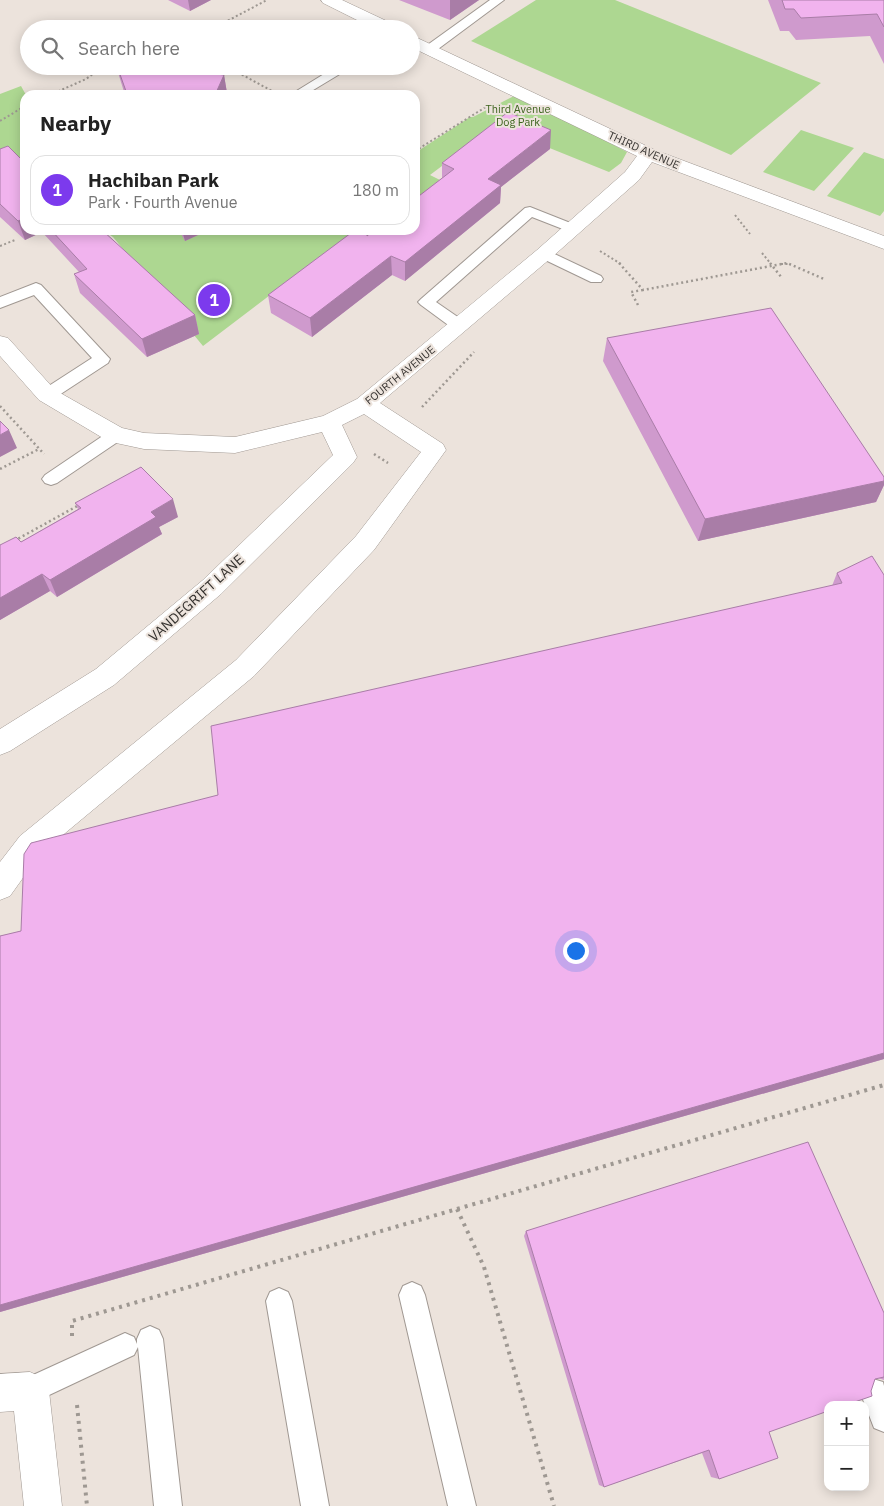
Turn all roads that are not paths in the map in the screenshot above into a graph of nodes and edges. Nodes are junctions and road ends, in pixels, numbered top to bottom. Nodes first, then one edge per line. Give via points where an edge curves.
1 (329, 0) edge
2 (498, 0) edge
3 (370, 20) edge
4 (420, 44) edge
5 (430, 49) junction
6 (331, 75) edge
7 (305, 90) edge
8 (648, 154) junction
9 (573, 229) junction
10 (884, 243) edge
11 (544, 254) junction
12 (596, 279) dead end
13 (0, 303) edge
14 (460, 326) junction
15 (0, 343) edge
16 (47, 395) junction
17 (365, 404) junction
18 (329, 422) junction
19 (116, 435) junction
20 (57, 475) road end
21 (0, 743) edge
22 (0, 886) edge
23 (412, 1295) dead end
24 (280, 1301) dead end
25 (15, 1392) edge
26 (873, 1392) edge
27 (884, 1418) edge
28 (43, 1506) edge
29 (168, 1506) edge
30 (314, 1506) edge
31 (462, 1506) edge

1 - 3 street
2 - 5 lane
4 - 5 street, THIRD AVENUE
5 - 8 street, THIRD AVENUE
6 - 7 lane
8 - 9 street, FOURTH AVENUE via 632,176
8 - 10 street, THIRD AVENUE
9 - 11 street, FOURTH AVENUE
9 - 14 lane via 530,211 426,302
11 - 12 lane
11 - 14 street, FOURTH AVENUE
13 - 16 lane via 36,288 102,359
14 - 17 street, FOURTH AVENUE
15 - 16 street, FOURTH AVENUE
16 - 19 street, FOURTH AVENUE
17 - 18 street, FOURTH AVENUE
17 - 22 street via 435,450 364,543 245,668 30,845
18 - 19 street, FOURTH AVENUE via 235,445 144,441
18 - 21 street, VANDEGRIFT LANE via 345,457 324,478 212,587 105,678
19 - 20 lane
23 - 31 lane
24 - 30 lane
25 - 28 street
25 - 29 lane via 73,1371 137,1342
26 - 27 lane

